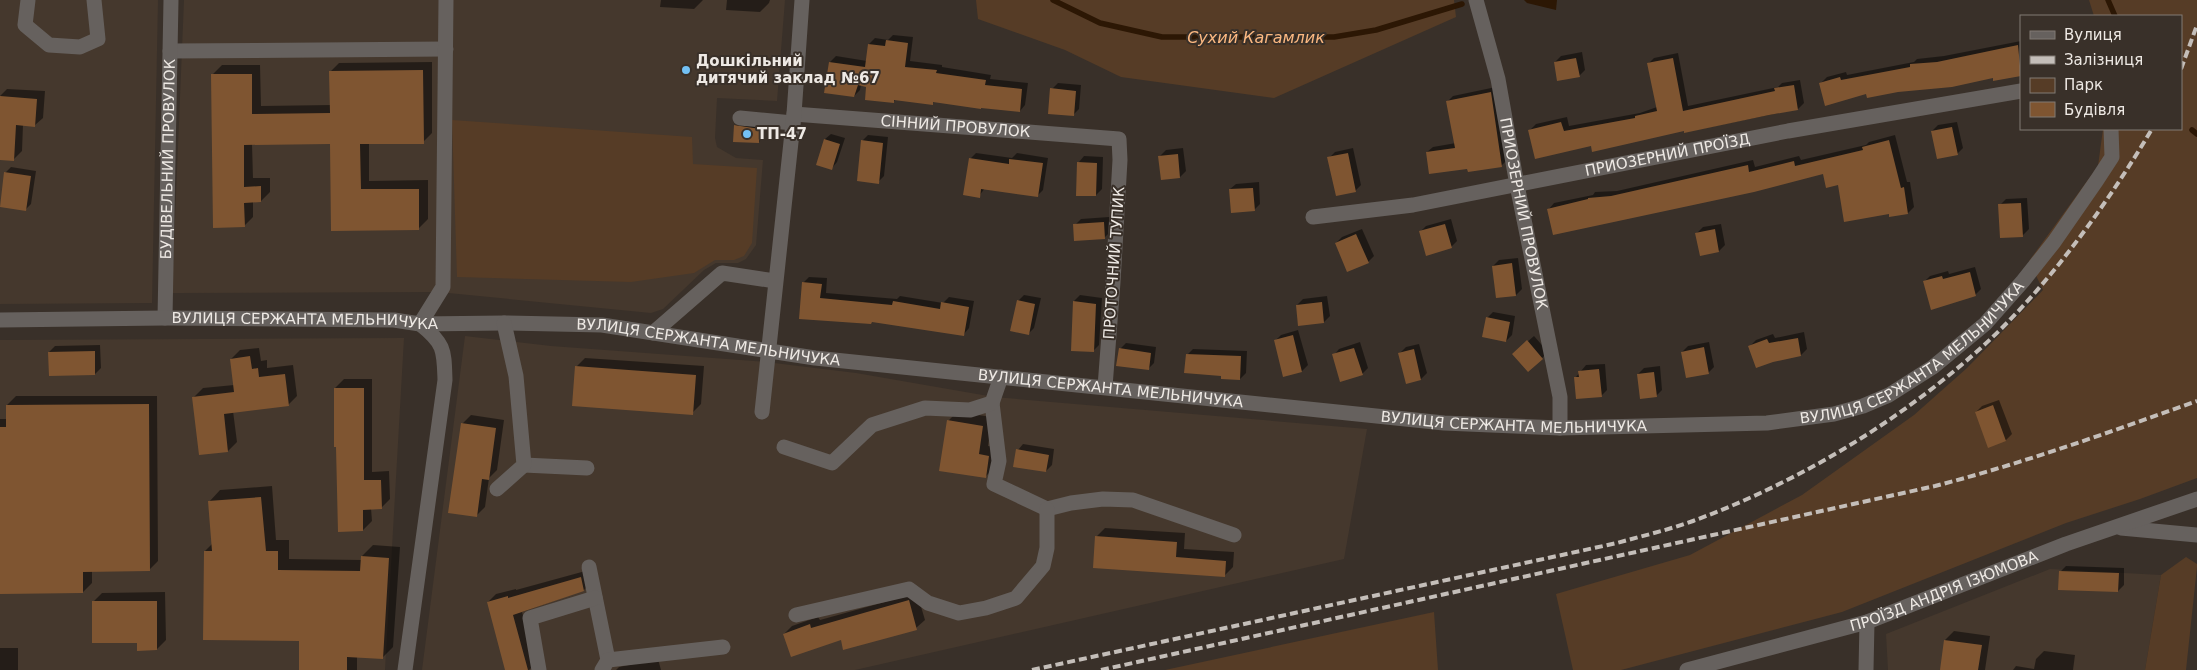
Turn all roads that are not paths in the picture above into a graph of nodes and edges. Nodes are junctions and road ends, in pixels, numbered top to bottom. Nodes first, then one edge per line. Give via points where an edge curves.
1 (28, 0) edge
2 (94, 0) edge
3 (171, 0) edge
4 (446, 0) edge
5 (802, 0) edge
6 (1476, 0) edge
7 (446, 49) junction
8 (170, 50) junction
9 (2020, 91) edge
10 (740, 118) dead end
11 (793, 119) junction
12 (2111, 130) edge
13 (1119, 139) joint
14 (1517, 185) junction
15 (1313, 217) dead end
16 (775, 281) junction
17 (165, 318) junction
18 (0, 320) edge
19 (504, 323) junction
20 (420, 324) junction
21 (653, 333) junction
22 (769, 351) junction
23 (1001, 377) junction
24 (1105, 388) junction
25 (992, 403) junction
26 (762, 412) dead end
27 (1560, 428) junction
28 (784, 447) dead end
29 (524, 465) junction
30 (587, 468) dead end
31 (497, 489) dead end
32 (2197, 498) edge
33 (1047, 509) junction
34 (2116, 528) junction
35 (1234, 535) dead end
36 (2197, 535) edge
37 (588, 567) dead end
38 (595, 598) junction
39 (796, 615) dead end
40 (1867, 622) junction
41 (722, 647) dead end
42 (605, 665) edge
43 (405, 670) edge
44 (539, 670) edge
45 (1687, 670) edge
46 (1866, 670) edge

1 - 2 street via 25,25 50,45 80,47 98,39
3 - 8 street, БУДІВЕЛЬНИЙ ПРОВУЛОК
4 - 7 street
5 - 11 street
6 - 14 street, ПРИОЗЕРНИЙ ПРОВУЛОК via 1498,79
7 - 8 street
7 - 20 street via 443,287
8 - 17 street, БУДІВЕЛЬНИЙ ПРОВУЛОК
9 - 14 street, ПРИОЗЕРНИЙ ПРОЇЗД via 1788,131
10 - 11 street, СІННИЙ ПРОВУЛОК
11 - 13 street, СІННИЙ ПРОВУЛОК
11 - 16 street
12 - 27 street, ВУЛИЦЯ СЕРЖАНТА МЕЛЬНИЧУКА via 2112,157 2024,281 1985,324 1933,367 1889,395 1834,414 1767,423
13 - 24 street, ПРОТОЧНИЙ ТУПИК via 1114,273
14 - 15 street, ПРИОЗЕРНИЙ ПРОЇЗД via 1413,205
14 - 27 street, ПРИОЗЕРНИЙ ПРОВУЛОК via 1560,397
16 - 21 street via 722,272
16 - 22 street
17 - 18 street, ВУЛИЦЯ СЕРЖАНТА МЕЛЬНИЧУКА
17 - 20 street, ВУЛИЦЯ СЕРЖАНТА МЕЛЬНИЧУКА via 394,320
19 - 20 street, ВУЛИЦЯ СЕРЖАНТА МЕЛЬНИЧУКА
19 - 21 street, ВУЛИЦЯ СЕРЖАНТА МЕЛЬНИЧУКА via 602,325
19 - 29 street via 516,376
20 - 43 street via 438,338 444,356 445,380
21 - 22 street, ВУЛИЦЯ СЕРЖАНТА МЕЛЬНИЧУКА
22 - 23 street, ВУЛИЦЯ СЕРЖАНТА МЕЛЬНИЧУКА
22 - 26 street
23 - 24 street, ВУЛИЦЯ СЕРЖАНТА МЕЛЬНИЧУКА
23 - 25 street
24 - 27 street, ВУЛИЦЯ СЕРЖАНТА МЕЛЬНИЧУКА via 1444,423
25 - 28 street via 970,410 925,408 872,425 832,463
25 - 33 street via 999,461 994,484
29 - 30 street
29 - 31 street
32 - 34 street, ПРОЇЗД АНДРІЯ ІЗЮМОВА
33 - 35 street via 1103,499 1133,500
33 - 39 street via 1047,548 1043,566 1016,598 959,613 928,603 909,589
34 - 36 street
34 - 40 street, ПРОЇЗД АНДРІЯ ІЗЮМОВА via 2066,544
37 - 38 street
38 - 42 street
38 - 44 street via 530,618
40 - 45 street, ПРОЇЗД АНДРІЯ ІЗЮМОВА
40 - 46 street
41 - 42 street

